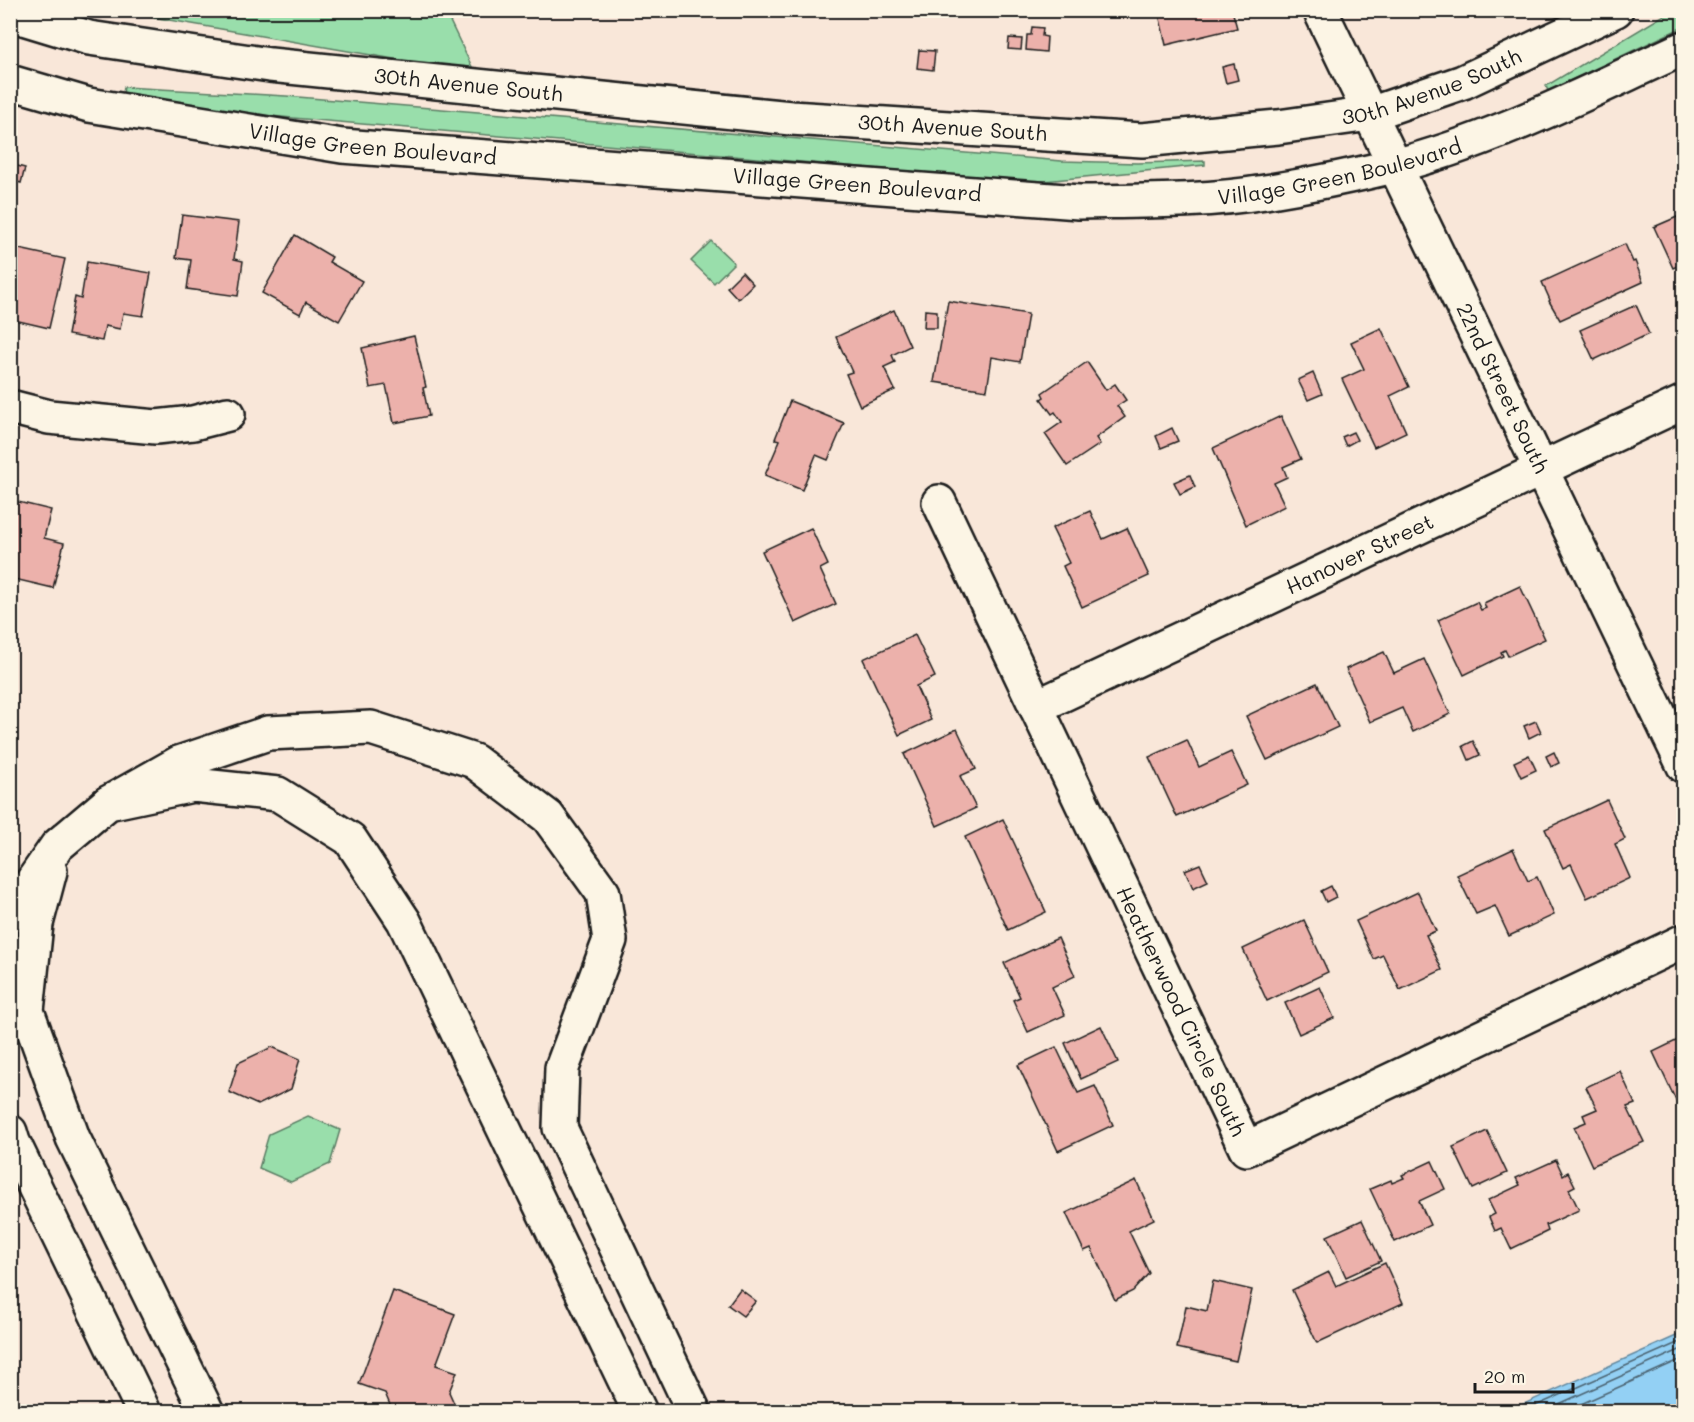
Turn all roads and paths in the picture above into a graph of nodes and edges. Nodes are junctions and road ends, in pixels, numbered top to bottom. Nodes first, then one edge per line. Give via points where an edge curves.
1 (1320, 10) edge
2 (1616, 10) edge
3 (10, 14) edge
4 (1683, 48) edge
5 (10, 82) edge
6 (1370, 114) junction
7 (1395, 166) junction
8 (1683, 402) edge
9 (10, 407) edge
10 (228, 414) dead end
11 (1540, 469) junction
12 (939, 502) dead end
13 (1036, 707) junction
14 (1683, 766) edge
15 (108, 803) junction
16 (57, 846) junction
17 (10, 914) edge
18 (1683, 942) edge
19 (10, 1132) edge
20 (144, 1412) edge
21 (207, 1412) edge
22 (640, 1412) edge
23 (694, 1412) edge

1 - 6 street, 22nd Street South
2 - 6 street, 30th Avenue South via 1463,82
3 - 6 street, 30th Avenue South via 89,38 270,65 792,118 1142,140
4 - 7 street, Village Green Boulevard via 1534,116
5 - 7 street, Village Green Boulevard via 89,105 342,146 1079,202 1264,193
6 - 7 street, 22nd Street South
7 - 11 street, 22nd Street South
8 - 11 street, Hanover Street
9 - 10 street via 49,417 156,427
11 - 13 street, Hanover Street
11 - 14 street, 22nd Street South
12 - 13 street, Heatherwood Circle South
13 - 18 street, Heatherwood Circle South via 1246,1149
15 - 16 street
15 - 22 street via 193,785 278,794 350,839 404,921
15 - 23 street via 179,764 268,733 371,728 474,761 548,817 603,893 610,940 562,1068 560,1128
16 - 17 street
16 - 21 street via 36,924 27,1011 73,1138
19 - 20 street

